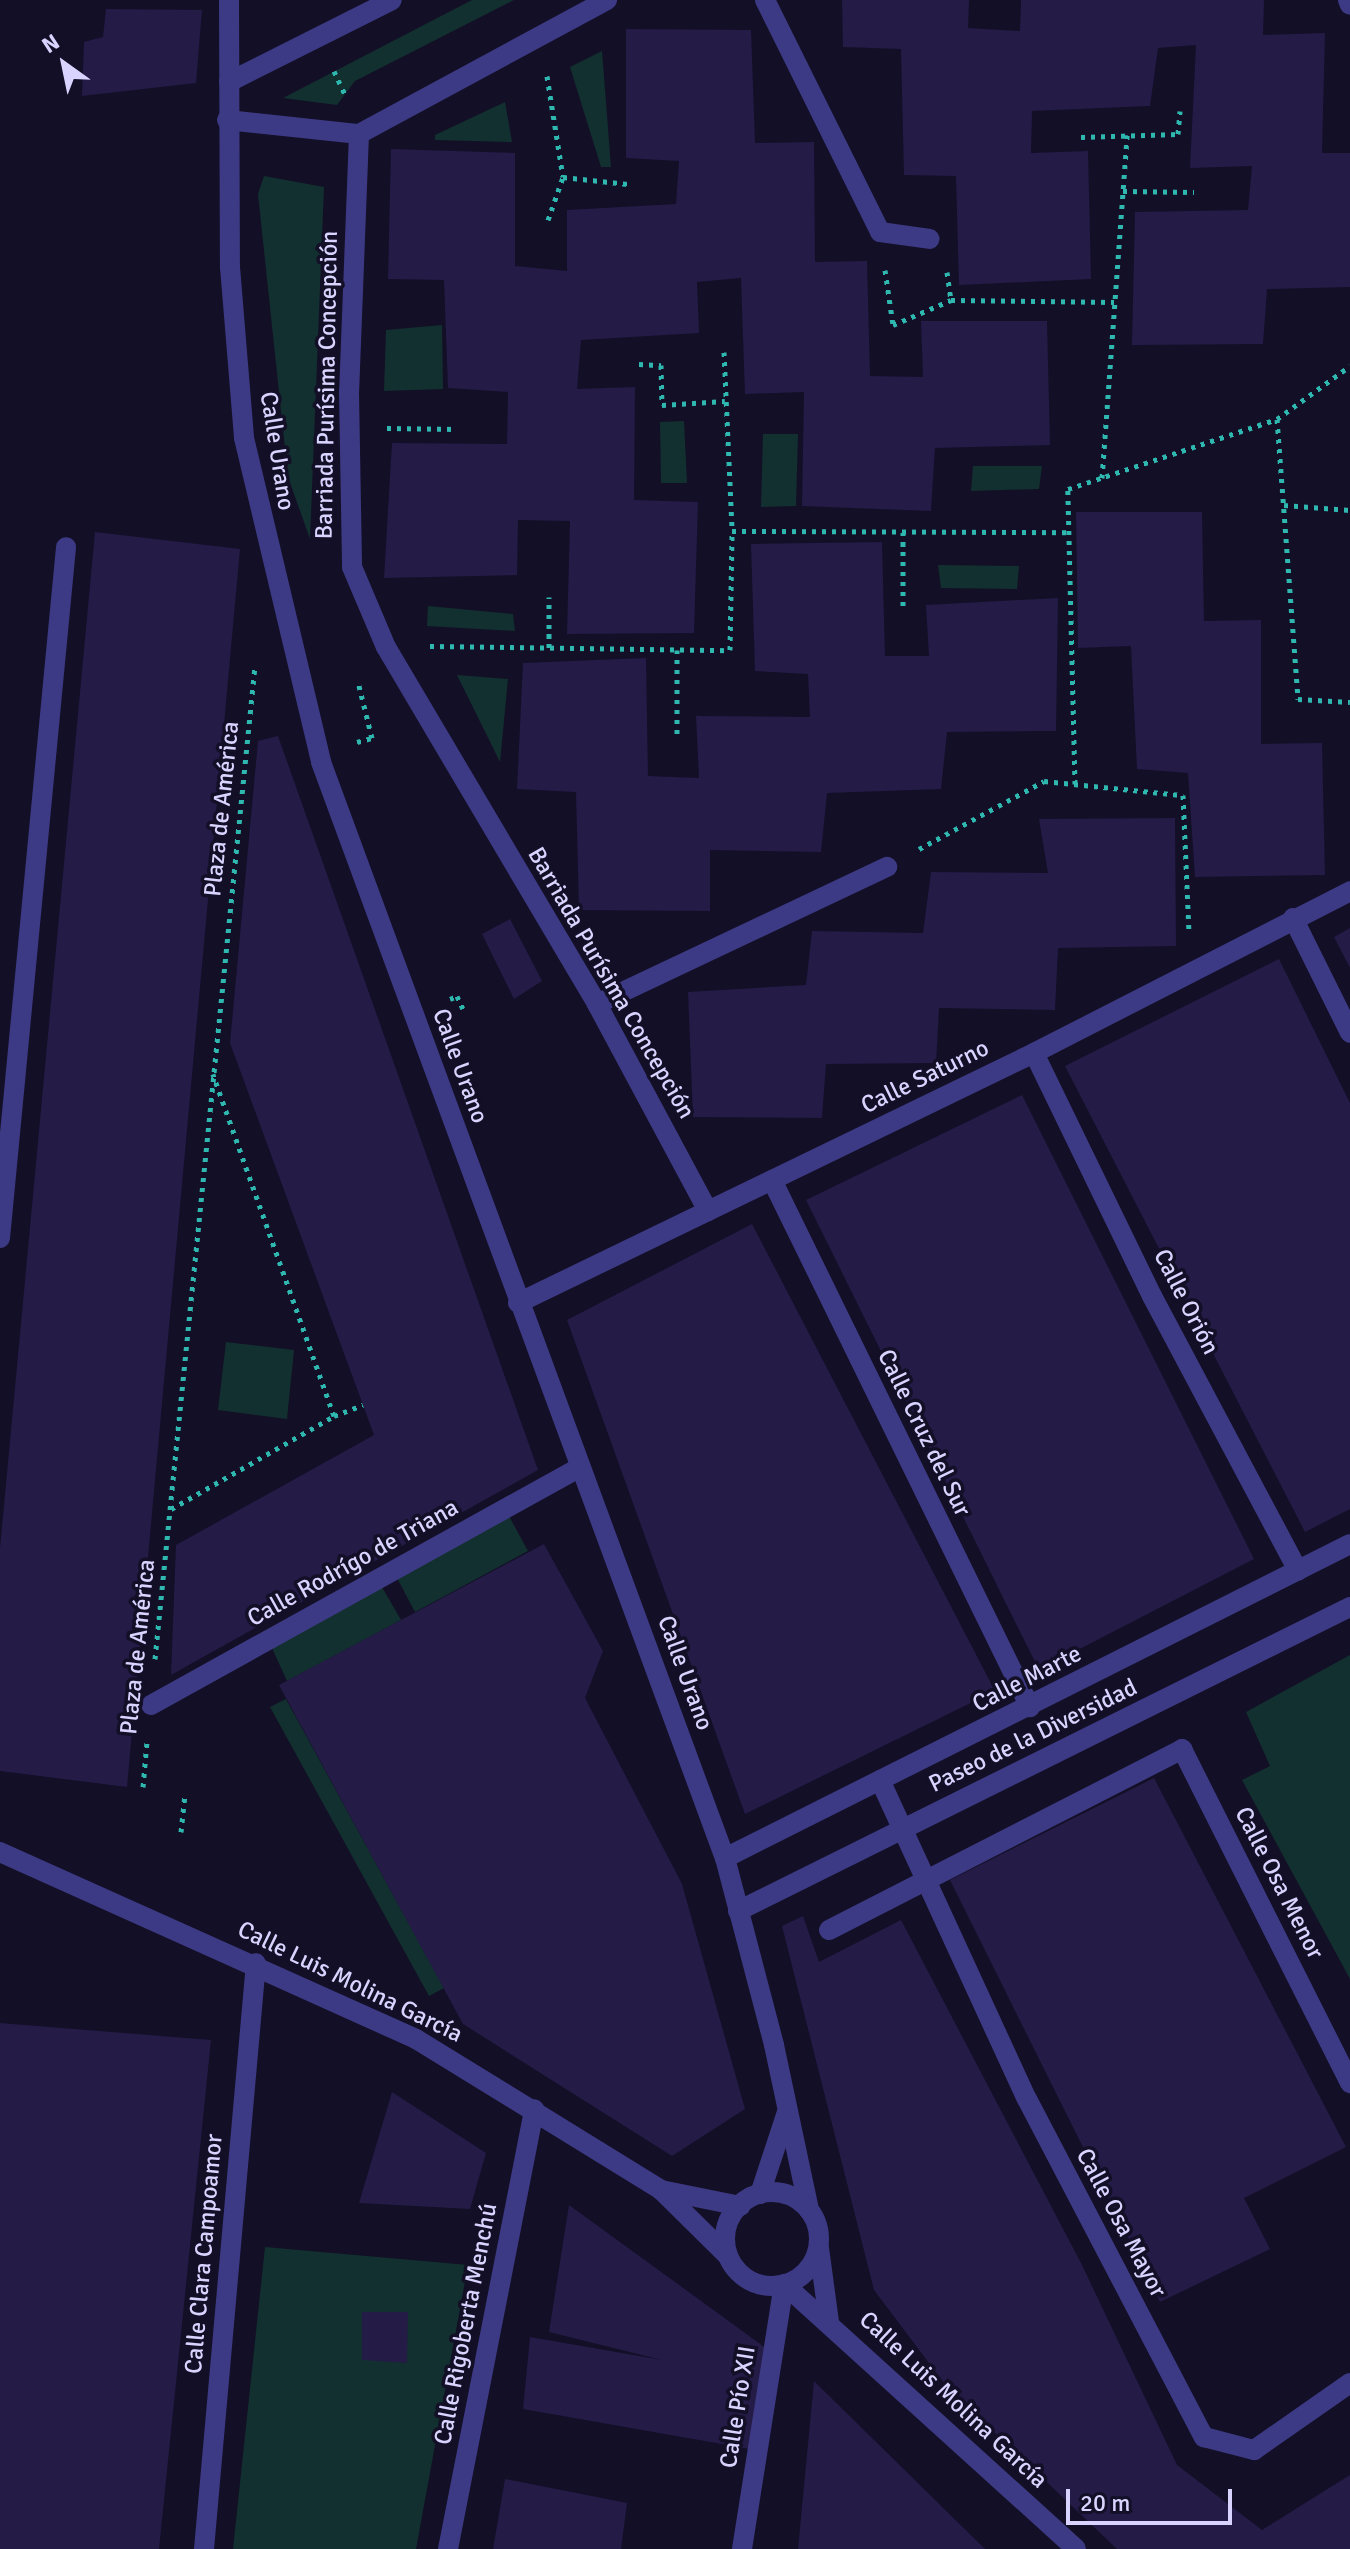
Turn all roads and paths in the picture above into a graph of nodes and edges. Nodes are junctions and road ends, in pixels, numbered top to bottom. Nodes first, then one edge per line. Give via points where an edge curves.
1 (392, 0) edge
2 (607, 0) edge
3 (765, 0) edge
4 (230, 4) edge
5 (540, 36) junction
6 (319, 37) junction
7 (229, 82) junction
8 (1180, 111) dead end
9 (227, 120) junction
10 (360, 133) junction
11 (1127, 135) junction
12 (1081, 137) dead end
13 (563, 177) junction
14 (628, 184) dead end
15 (1123, 191) junction
16 (1194, 192) dead end
17 (548, 220) dead end
18 (880, 232) junction
19 (930, 239) joint
20 (951, 300) junction
21 (1114, 302) junction
22 (724, 352) dead end
23 (639, 364) dead end
24 (1350, 366) edge
25 (725, 401) junction
26 (1277, 419) junction
27 (350, 428) junction
28 (457, 429) dead end
29 (1102, 478) junction
30 (1284, 505) junction
31 (1350, 510) edge
32 (732, 531) junction
33 (903, 532) junction
34 (1069, 532) junction
35 (66, 547) dead end
36 (549, 597) dead end
37 (903, 609) dead end
38 (422, 645) dead end
39 (549, 648) junction
40 (257, 649) dead end
41 (677, 650) junction
42 (356, 675) dead end
43 (1350, 702) edge
44 (353, 728) dead end
45 (677, 738) dead end
46 (1075, 784) junction
47 (887, 867) joint
48 (1350, 891) edge
49 (1293, 918) junction
50 (1191, 971) junction
51 (449, 999) dead end
52 (597, 1004) junction
53 (463, 1009) dead end
54 (1350, 1033) edge
55 (1034, 1053) junction
56 (212, 1072) junction
57 (772, 1180) junction
58 (708, 1211) junction
59 (0, 1238) edge
60 (518, 1303) junction
61 (363, 1405) dead end
62 (334, 1416) junction
63 (581, 1467) junction
64 (170, 1509) junction
65 (1350, 1544) edge
66 (1298, 1571) junction
67 (1350, 1607) edge
68 (151, 1705) junction
69 (1030, 1707) junction
70 (880, 1780) junction
71 (143, 1787) dead end
72 (185, 1793) dead end
73 (902, 1830) junction
74 (181, 1832) dead end
75 (0, 1852) edge
76 (725, 1858) junction
77 (924, 1878) junction
78 (738, 1911) junction
79 (829, 1930) dead end
80 (256, 1963) junction
81 (1350, 2083) edge
82 (534, 2109) junction
83 (787, 2112) junction
84 (661, 2190) junction
85 (760, 2194) junction
86 (740, 2206) junction
87 (809, 2210) junction
88 (819, 2248) junction
89 (728, 2256) junction
90 (784, 2284) junction
91 (829, 2322) junction
92 (1350, 2383) edge
93 (747, 2545) edge
94 (204, 2549) edge
95 (448, 2549) edge
96 (1076, 2549) edge

1 - 6 street
2 - 5 street
3 - 18 street
4 - 7 street, Calle Urano
5 - 10 street
5 - 13 path
6 - 7 street
6 - 10 path
7 - 9 street, Calle Urano
8 - 11 path via 1178,134
9 - 10 street
9 - 60 street, Calle Urano via 230,267 244,438 267,549 321,762
10 - 27 street, Barriada Purísima Concepción
11 - 12 path
11 - 15 path
13 - 14 path
13 - 17 path
15 - 16 path
15 - 21 path
18 - 19 street
18 - 20 path via 893,325
19 - 20 path via 946,262
20 - 21 path
21 - 29 path
22 - 25 path
23 - 25 path via 661,365 662,405
24 - 26 path
25 - 32 path
26 - 29 path
26 - 30 path
27 - 28 path
27 - 52 street, Barriada Purísima Concepción via 352,567 363,594 386,647
29 - 34 path via 1068,489
30 - 31 path
30 - 43 path via 1298,699
32 - 33 path
32 - 41 path via 730,650
33 - 34 path
33 - 37 path
34 - 46 path
35 - 59 street
36 - 39 path
38 - 39 path
39 - 41 path
40 - 56 path, Plaza de América
41 - 45 path
42 - 44 path via 372,738 357,742
46 - 47 path via 1044,781
46 - 50 path via 1183,795
47 - 52 street
48 - 49 street, Calle Saturno
49 - 50 street, Calle Saturno
49 - 54 street
50 - 55 street, Calle Saturno
51 - 53 path via 457,996
52 - 58 street, Barriada Purísima Concepción
55 - 57 street, Calle Saturno
55 - 66 street, Calle Orión via 1152,1296
56 - 62 path, Plaza de América
56 - 64 path, Plaza de América
57 - 58 street, Calle Saturno
57 - 69 street, Calle Cruz del Sur
58 - 60 street, Calle Saturno
60 - 63 street, Calle Urano
61 - 62 path
62 - 64 path
63 - 68 street, Calle Rodrígo de Triana
63 - 76 street, Calle Urano
64 - 68 path, Plaza de América
65 - 66 street, Calle Marte
66 - 69 street, Calle Marte
67 - 73 street, Paseo de la Diversidad
68 - 71 path, Plaza de América
69 - 70 street, Calle Marte
70 - 73 street, Calle Osa Mayor
70 - 76 street, Calle Marte
72 - 74 path
73 - 77 street, Calle Osa Mayor
73 - 78 street, Paseo de la Diversidad
75 - 80 street, Calle Luis Molina García
76 - 78 street, Calle Urano
77 - 79 street
77 - 81 street, Calle Osa Menor via 1182,1749
77 - 92 street, Calle Osa Mayor via 1027,2099 1204,2437 1254,2450
78 - 83 street, Calle Urano
80 - 82 street, Calle Luis Molina García via 416,2039
80 - 94 street, Calle Clara Campoamor
82 - 84 street, Calle Luis Molina García
82 - 95 street, Calle Rigoberta Menchú
83 - 85 street
83 - 87 street, Calle Urano
84 - 86 street, Calle Luis Molina García
84 - 89 street, Calle Luis Molina García
85 - 86 street
85 - 87 street via 787,2195
86 - 89 street via 726,2229
87 - 88 street
88 - 90 street via 807,2271
88 - 91 street, Calle Luis Molina García
89 - 90 street via 745,2278 771,2287
90 - 91 street, Calle Luis Molina García
90 - 93 street, Calle Pío XII
91 - 96 street, Calle Luis Molina García

